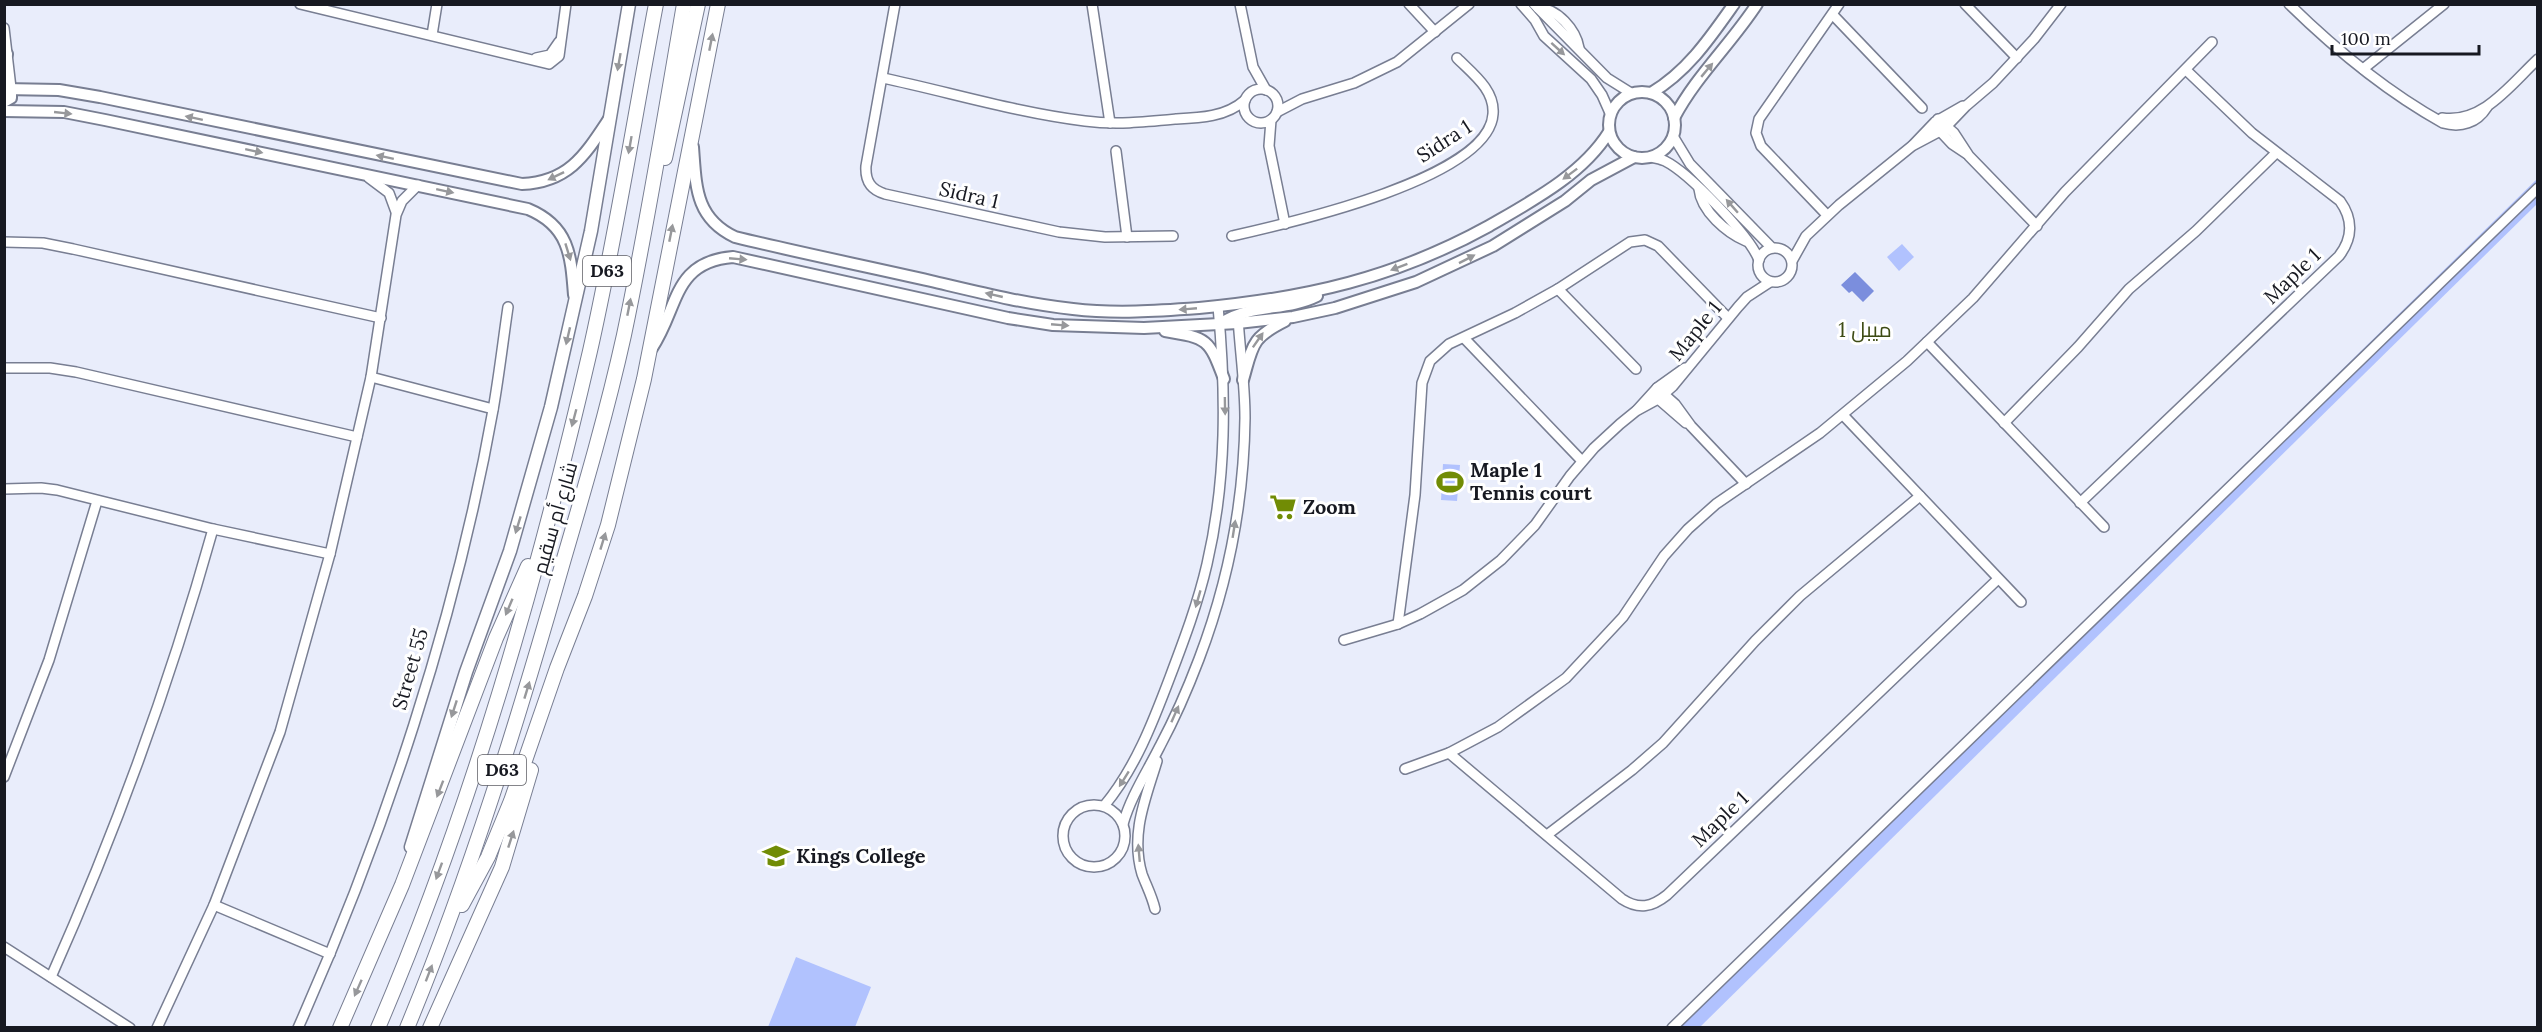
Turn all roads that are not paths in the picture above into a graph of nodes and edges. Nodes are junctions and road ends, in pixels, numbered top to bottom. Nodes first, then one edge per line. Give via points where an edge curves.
1 (300, 4) edge
2 (437, 4) edge
3 (566, 4) edge
4 (629, 4) edge
5 (656, 4) edge
6 (684, 4) edge
7 (698, 4) edge
8 (718, 4) edge
9 (895, 4) edge
10 (1092, 4) edge
11 (1408, 4) edge
12 (1521, 4) edge
13 (1734, 4) edge
14 (1757, 4) edge
15 (1839, 4) edge
16 (1965, 4) edge
17 (2061, 4) edge
18 (2289, 4) edge
19 (2444, 4) edge
20 (1241, 5) edge
21 (315, 6) edge
22 (1465, 6) edge
23 (1536, 6) edge
24 (1833, 15) junction
25 (4, 28) edge
26 (1436, 32) junction
27 (432, 35) junction
28 (2212, 42) dead end
29 (1457, 58) dead end
30 (2017, 58) junction
31 (6, 59) edge
32 (2538, 59) edge
33 (1253, 67) junction
34 (2363, 69) junction
35 (2186, 70) junction
36 (883, 78) junction
37 (8, 88) edge
38 (1270, 92) junction
39 (1631, 93) junction
40 (1651, 93) junction
41 (1247, 97) junction
42 (1302, 99) junction
43 (4, 102) edge
44 (1965, 106) junction
45 (1922, 108) dead end
46 (4, 111) edge
47 (1277, 112) junction
48 (1610, 113) junction
49 (1221, 114) junction
50 (1674, 118) junction
51 (610, 119) junction
52 (1271, 120) junction
53 (1253, 121) junction
54 (1936, 121) junction
55 (1110, 123) junction
56 (692, 129) junction
57 (1943, 129) junction
58 (1609, 132) junction
59 (1673, 136) junction
60 (1269, 146) junction
61 (1912, 146) junction
62 (1116, 151) dead end
63 (2276, 153) junction
64 (1634, 157) junction
65 (1651, 157) junction
66 (358, 172) junction
67 (418, 185) junction
68 (2538, 188) edge
69 (647, 214) junction
70 (396, 215) junction
71 (1827, 215) junction
72 (1285, 224) junction
73 (2037, 226) junction
74 (1173, 236) dead end
75 (1232, 236) dead end
76 (1806, 236) junction
77 (1127, 237) junction
78 (4, 242) edge
79 (1776, 248) junction
80 (1792, 261) junction
81 (1758, 265) junction
82 (1770, 282) junction
83 (1558, 289) junction
84 (1747, 297) junction
85 (575, 305) junction
86 (1218, 306) junction
87 (508, 307) dead end
88 (1238, 314) junction
89 (1293, 317) junction
90 (381, 318) junction
91 (1728, 318) junction
92 (1220, 324) junction
93 (1144, 328) junction
94 (1464, 338) junction
95 (1927, 342) junction
96 (649, 353) junction
97 (4, 368) edge
98 (1636, 369) dead end
99 (371, 378) junction
100 (1224, 379) junction
101 (1243, 380) junction
102 (1658, 393) junction
103 (493, 409) junction
104 (1843, 415) junction
105 (2004, 423) junction
106 (357, 437) junction
107 (1582, 461) junction
108 (1746, 484) junction
109 (4, 489) edge
110 (1920, 496) junction
111 (97, 501) junction
112 (2080, 503) junction
113 (2104, 527) dead end
114 (213, 529) junction
115 (543, 535) junction
116 (330, 554) junction
117 (1998, 579) junction
118 (585, 596) junction
119 (2021, 602) dead end
120 (1398, 624) junction
121 (1344, 640) dead end
122 (1161, 745) junction
123 (1449, 753) junction
124 (1405, 769) dead end
125 (4, 777) edge
126 (1104, 806) junction
127 (1123, 824) junction
128 (1547, 835) junction
129 (402, 885) junction
130 (214, 905) junction
131 (1155, 909) dead end
132 (448, 926) junction
133 (4, 947) edge
134 (330, 954) junction
135 (51, 977) junction
136 (130, 1028) edge
137 (157, 1028) edge
138 (298, 1028) edge
139 (340, 1028) edge
140 (378, 1028) edge
141 (407, 1028) edge
142 (430, 1028) edge
143 (1672, 1028) edge

1 - 21 street
2 - 27 street
3 - 27 street via 559,56 549,64
4 -> 51 main road
5 -> 115 main road, شارع أم سقيم / D63 via 602,293
6 - 69 main road, شارع أم سقيم / D63
7 - 69 main road via 667,151
56 -> 8 main road
9 - 36 street, Sidra 1
10 - 55 street
11 - 26 street
12 -> 48 street via 1544,36 1591,79
13 - 40 street via 1677,75
50 -> 14 street via 1691,89
15 - 24 street
16 - 30 street
17 - 30 street
18 - 34 street
19 - 34 street
20 - 33 street
21 - 27 street
22 - 26 street
23 - 39 street via 1551,11 1571,29 1579,48 1607,78
24 - 45 street
24 - 71 street via 1759,119 1756,133 1765,152
25 - 31 street
26 - 42 street via 1396,62 1354,83
28 - 35 street
29 - 72 street, Sidra 1 via 1481,82 1492,102 1491,124 1475,147 1377,197
30 - 44 street
31 - 37 street
32 - 34 street via 2480,117 2462,125 2450,125 2433,116
33 - 38 street
33 - 41 street
35 - 63 street, Maple 1
35 - 73 street
36 - 55 street via 1037,113
36 - 77 street, Sidra 1 via 866,166 867,181 878,192 1036,229
37 - 43 street via 11,98
51 -> 37 street via 585,155 564,173 539,183 522,184 100,97
38 - 41 street via 1254,90
38 - 42 street
38 - 47 street
39 - 40 street
39 - 48 street via 1618,101
40 - 50 street via 1666,102
41 - 49 street
41 - 53 street via 1244,110
42 - 47 street
44 - 54 street
44 - 57 street
46 -> 66 street via 64,112
47 - 52 street
48 - 58 street
49 - 53 street
49 - 55 street
50 - 59 street
51 - 85 main road
52 - 53 street
52 - 60 street
53 - 60 street
54 - 57 street
54 - 61 street
86 -> 56 street via 1155,312 1033,304 735,237 711,220 700,200
96 -> 56 main road
57 - 61 street
57 - 73 street
58 - 64 street via 1621,151
58 -> 88 street via 1593,154 1569,175 1475,234 1355,283
59 - 65 street via 1661,152
79 -> 59 street via 1754,232 1690,164
60 - 72 street
61 - 71 street
62 - 77 street
63 - 105 street via 2212,217 2129,289
63 - 112 street, Maple 1 via 2334,195 2345,208 2350,225 2348,242
64 - 65 street
89 -> 64 street via 1376,297 1455,265 1530,225 1591,180
65 - 81 street via 1665,160 1699,189 1701,201 1709,211 1732,233 1749,242
66 - 67 street
66 - 70 street via 385,188
67 - 70 street via 402,201
67 -> 85 street via 511,204 543,216 561,235 571,258
68 - 143 street
132 -> 69 main road, شارع أم سقيم / D63 via 512,739 579,506 624,335
70 - 90 street
71 - 76 street
72 - 75 street, Sidra 1
73 - 95 street
74 - 77 street, Sidra 1
76 - 79 street
76 - 80 street
78 - 90 street via 73,249
79 - 80 street via 1785,251
79 - 81 street via 1766,250
80 - 82 street via 1784,280
81 - 82 street via 1761,275
81 - 84 street
82 - 84 street, Maple 1
83 - 91 street via 1624,245 1645,240 1658,246
83 - 94 street
83 - 98 street
84 - 91 street, Maple 1
85 -> 129 main road via 520,516 434,769
86 - 88 street
86 - 92 street
87 - 103 street, Street 55
88 - 89 street
88 - 92 street
88 - 101 street
101 -> 89 street via 1260,334
90 - 99 street
91 - 102 street, Maple 1 via 1688,367
92 - 93 street
92 - 100 street
96 -> 93 street via 690,273 710,261 733,257 1008,318 1053,325
93 - 100 street via 1200,338 1211,349
94 - 107 street
94 - 120 street via 1435,355 1423,376 1415,495
95 - 104 street
95 - 105 street
118 -> 96 main road via 620,479
97 - 106 street via 76,372
99 - 103 street
99 - 106 street
100 -> 126 street via 1220,492 1197,602 1160,704 1131,767
122 -> 101 street via 1199,658 1232,540 1243,465
102 - 107 street, Maple 1
102 - 108 street
103 - 134 street, Street 55 via 480,477 420,703
104 - 108 street
104 - 110 street
105 - 112 street
106 - 116 street
107 - 120 street via 1535,525 1501,560 1463,590
108 - 123 street via 1688,528 1623,617 1566,678 1522,712
109 - 111 street via 41,488
110 - 117 street
110 - 128 street via 1769,626 1663,744
111 - 114 street
111 - 125 street via 49,660
112 - 113 street
114 - 116 street
114 - 135 street via 190,613 139,765
115 -> 129 main road, شارع أم سقيم / D63 via 496,638
115 -> 140 main road, شارع أم سقيم / D63 via 451,839
116 - 130 street via 280,732
117 - 119 street
117 - 128 street, Maple 1 via 1654,905 1629,903
118 - 132 main road via 500,829 479,875
142 -> 118 main road, D63 via 502,867
120 - 121 street
122 - 127 street via 1131,800
131 -> 122 street via 1142,874 1138,840 1142,805
123 - 124 street
123 - 128 street, Maple 1
126 - 127 street
126 - 127 street via 1086,805 1065,822 1062,839 1072,859 1093,867 1107,864 1124,844
129 -> 139 main road, شارع أم سقيم / D63
130 - 134 street
130 - 137 street
141 -> 132 main road, شارع أم سقيم / D63
133 - 135 street
134 - 138 street, Street 55
135 - 136 street

